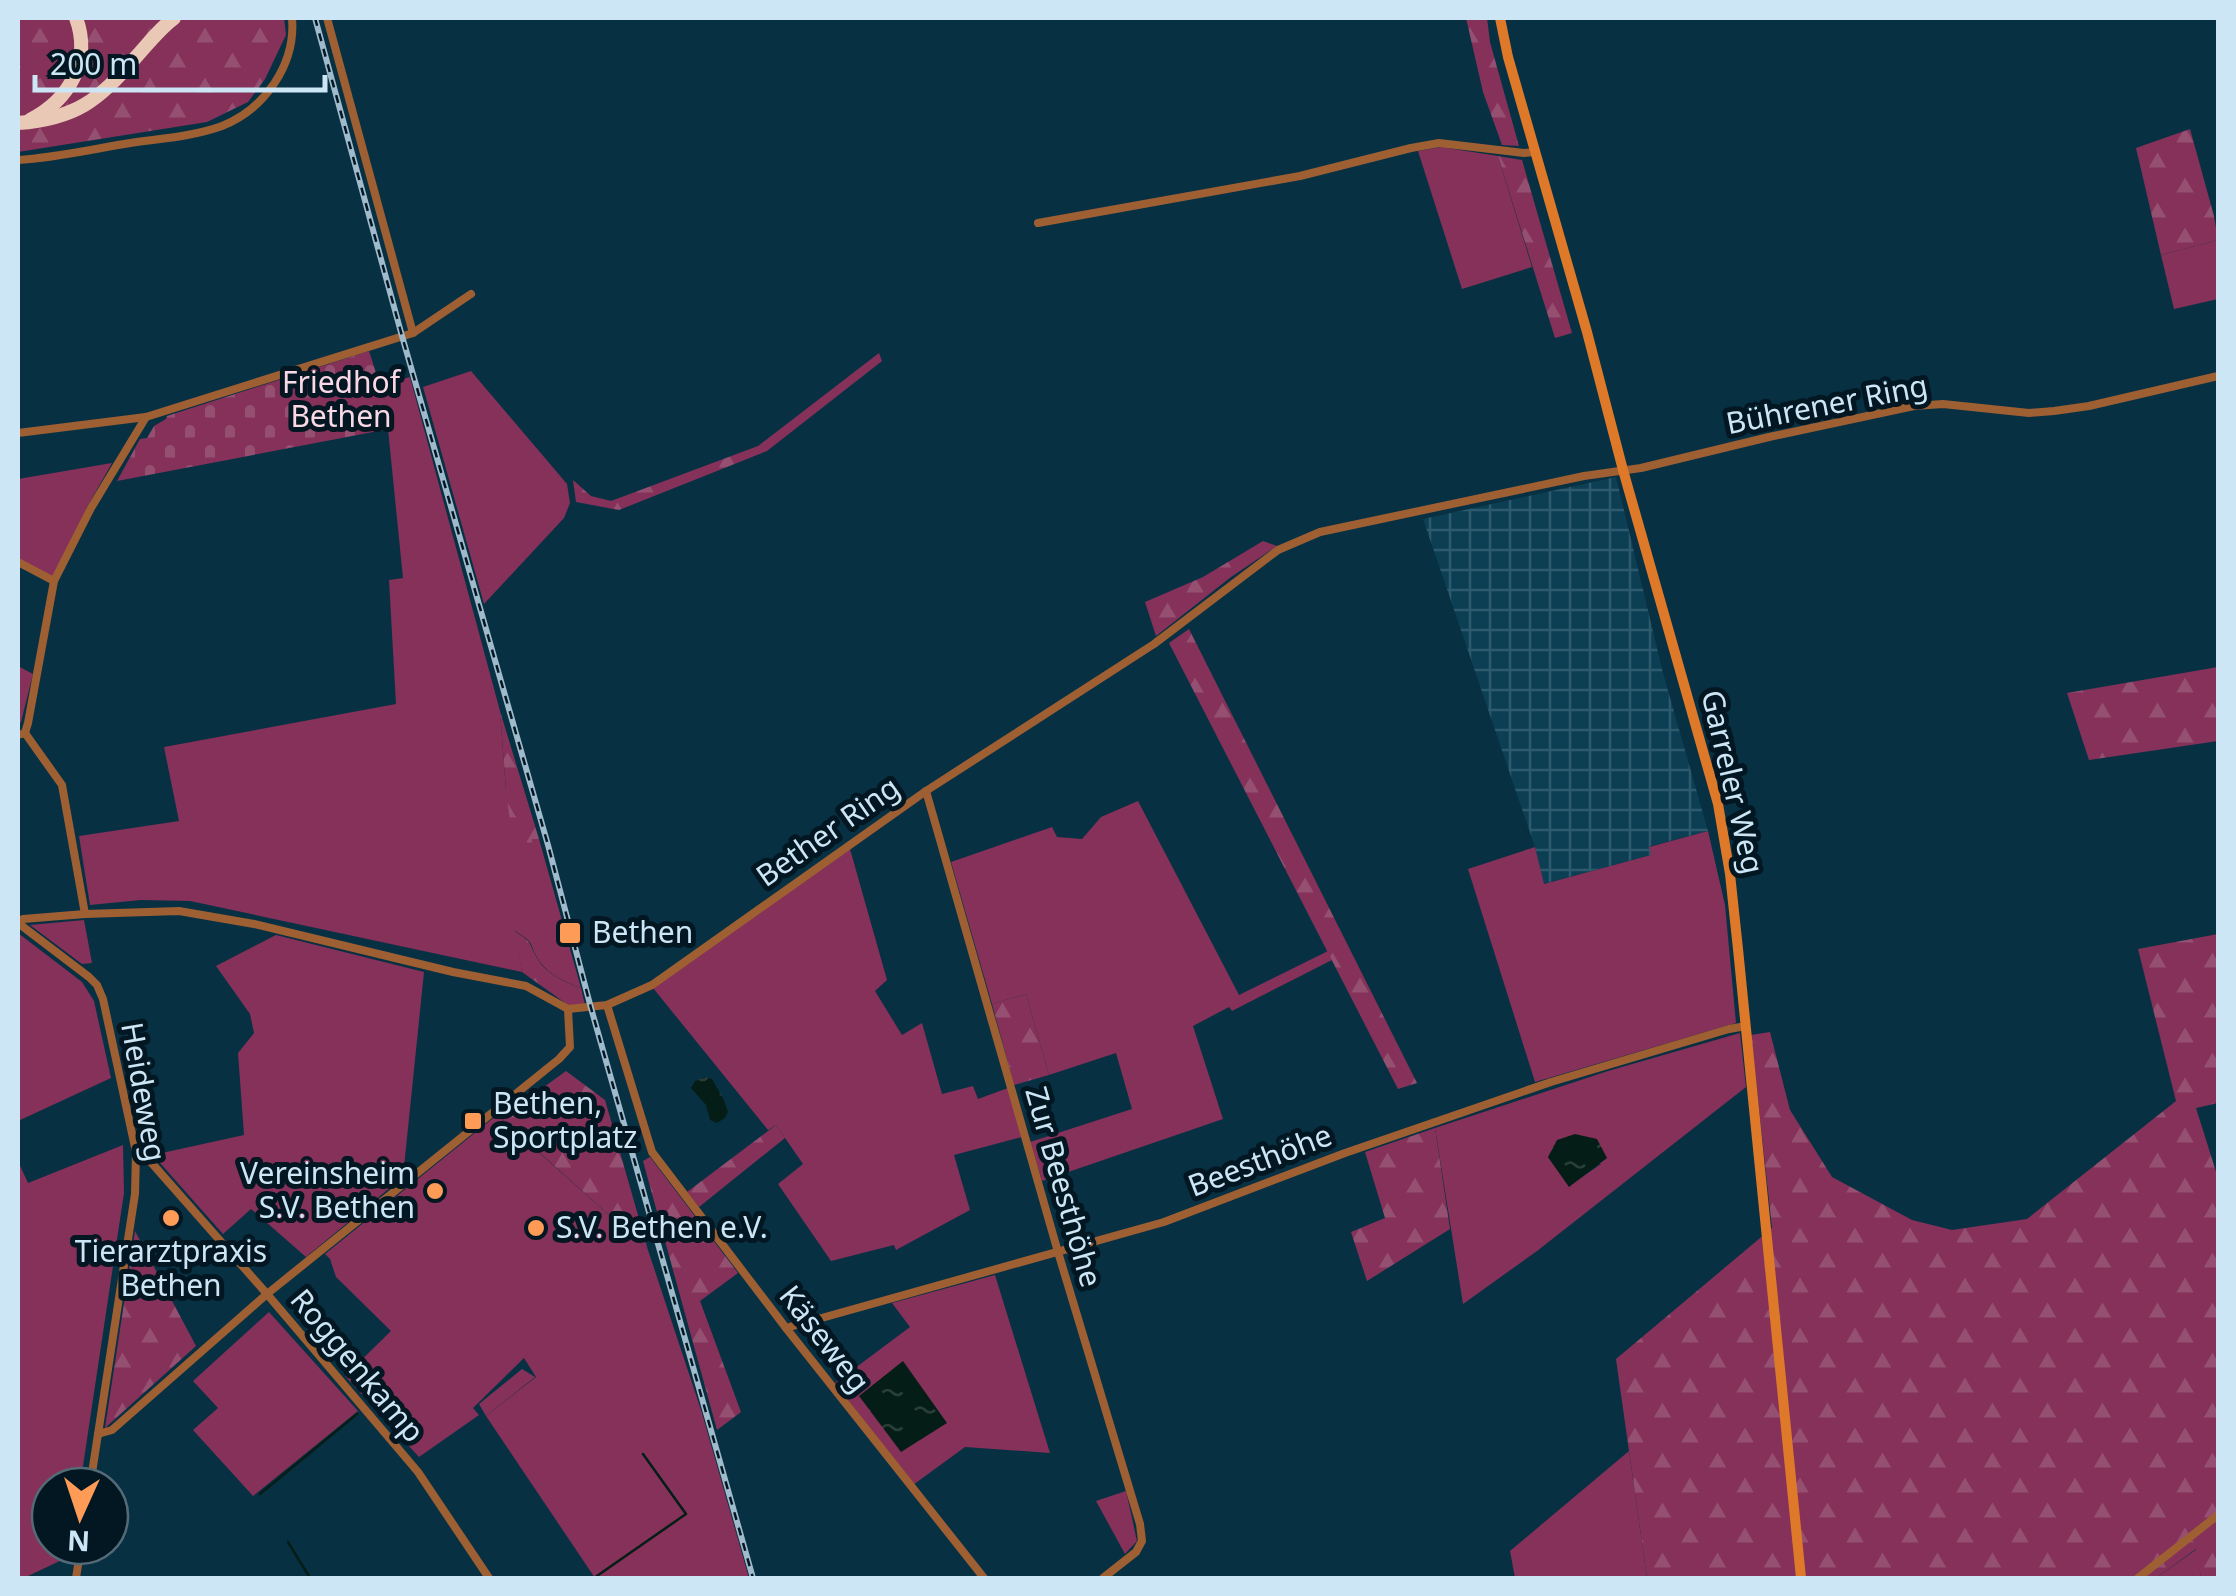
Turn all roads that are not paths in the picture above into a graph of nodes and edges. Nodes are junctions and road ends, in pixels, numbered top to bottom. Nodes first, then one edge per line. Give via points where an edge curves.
1 (76, 18) edge
2 (174, 18) edge
3 (292, 18) edge
4 (326, 18) edge
5 (1500, 18) edge
6 (21, 123) edge
7 (1534, 152) junction
8 (18, 160) edge
9 (1038, 223) dead end
10 (471, 294) dead end
11 (412, 333) junction
12 (2218, 376) edge
13 (146, 417) junction
14 (18, 433) edge
15 (1623, 470) junction
16 (18, 562) edge
17 (54, 581) junction
18 (22, 734) edge
19 (926, 791) junction
20 (84, 914) junction
21 (18, 923) edge
22 (608, 1005) junction
23 (568, 1009) junction
24 (1746, 1026) junction
25 (136, 1152) junction
26 (1058, 1252) junction
27 (267, 1294) junction
28 (786, 1328) junction
29 (98, 1434) junction
30 (93, 1466) edge
31 (2218, 1515) edge
32 (488, 1578) edge
33 (984, 1578) edge
34 (1103, 1578) edge
35 (1801, 1578) edge
36 (2138, 1578) edge

1 - 6 highway via 82,45 77,74 52,107
2 - 6 highway via 86,104 50,120
3 - 8 street via 281,74 253,108 222,126
4 - 11 street
5 - 7 street, Garreler Weg
7 - 9 street via 1440,142 1300,176
7 - 15 street, Garreler Weg
10 - 11 street
11 - 13 street
12 - 15 street, Bührener Ring via 2054,412 1914,406
13 - 14 street
13 - 17 street
15 - 19 street, Bether Ring via 1320,532 1278,550 1154,644
15 - 24 street, Garreler Weg via 1718,804
16 - 17 street
17 - 18 street
18 - 20 street via 62,785
19 - 22 street, Bether Ring via 652,985
19 - 26 street, Zur Beesthöhe
20 - 21 street
20 - 23 street via 179,911 254,924 526,986
21 - 25 street, Heideweg via 97,985
22 - 23 street, Bether Ring
22 - 28 street, Käseweg via 652,1152
23 - 27 street via 570,1046 559,1058
24 - 26 street, Beesthöhe via 1551,1082 1164,1222
24 - 35 street, Garreler Weg
25 - 27 street, Roggenkamp
25 - 29 street, Heideweg via 136,1194
26 - 28 street, Beesthöhe
26 - 34 street, Zur Beesthöhe via 1140,1524 1136,1552
27 - 29 street via 112,1430
27 - 32 street, Roggenkamp via 418,1472
28 - 33 street, Käseweg
29 - 30 street, Heideweg
31 - 36 street

